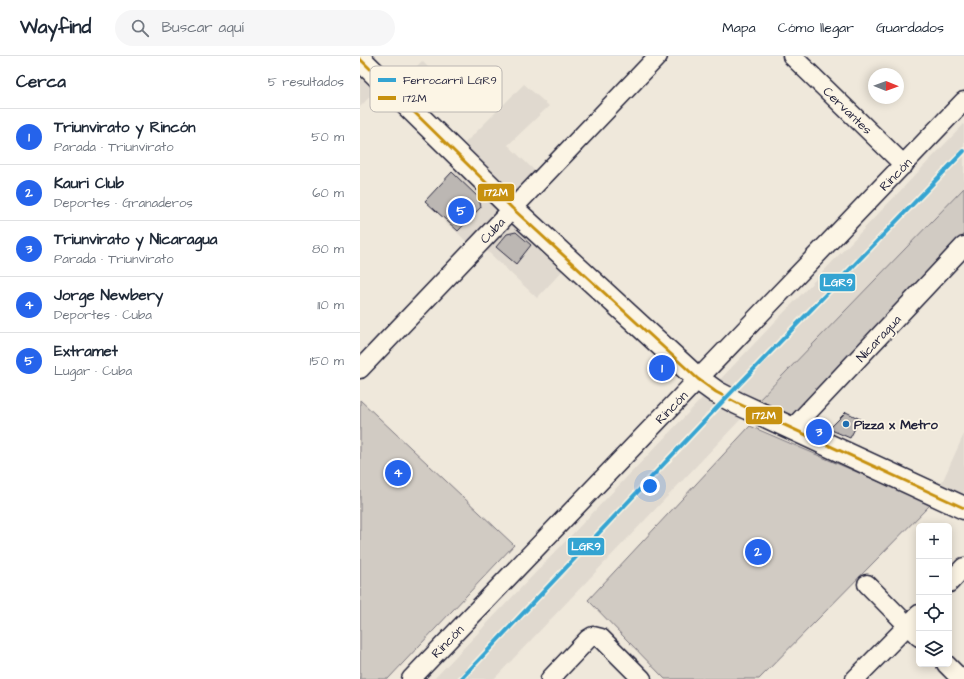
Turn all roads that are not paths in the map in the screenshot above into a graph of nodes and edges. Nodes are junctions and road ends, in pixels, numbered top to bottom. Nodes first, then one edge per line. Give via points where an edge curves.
1 (658, 56) edge
2 (792, 56) edge
3 (360, 59) edge
4 (370, 69) edge
5 (964, 101) edge
6 (414, 112) edge
7 (904, 165) junction
8 (512, 208) junction
9 (964, 246) edge
10 (360, 369) edge
11 (698, 379) junction
12 (792, 429) junction
13 (964, 508) edge
14 (964, 567) edge
15 (952, 580) edge
16 (866, 584) dead end
17 (915, 626) edge
18 (949, 667) edge
19 (411, 679) edge
20 (550, 679) edge
21 (642, 679) edge
22 (855, 679) edge
23 (961, 679) edge

1 - 8 street, Cuba
2 - 7 street, Cervantes
3 - 4 street
5 - 7 street, Rincón
6 - 8 street
7 - 11 street, Rincón
8 - 10 street, Cuba
8 - 11 street
9 - 12 street, Nicaragua
11 - 12 street via 727,397
11 - 19 street, Rincón
12 - 13 street
14 - 15 street
16 - 17 street
17 - 22 street
18 - 23 street
20 - 21 street via 593,636 601,638

